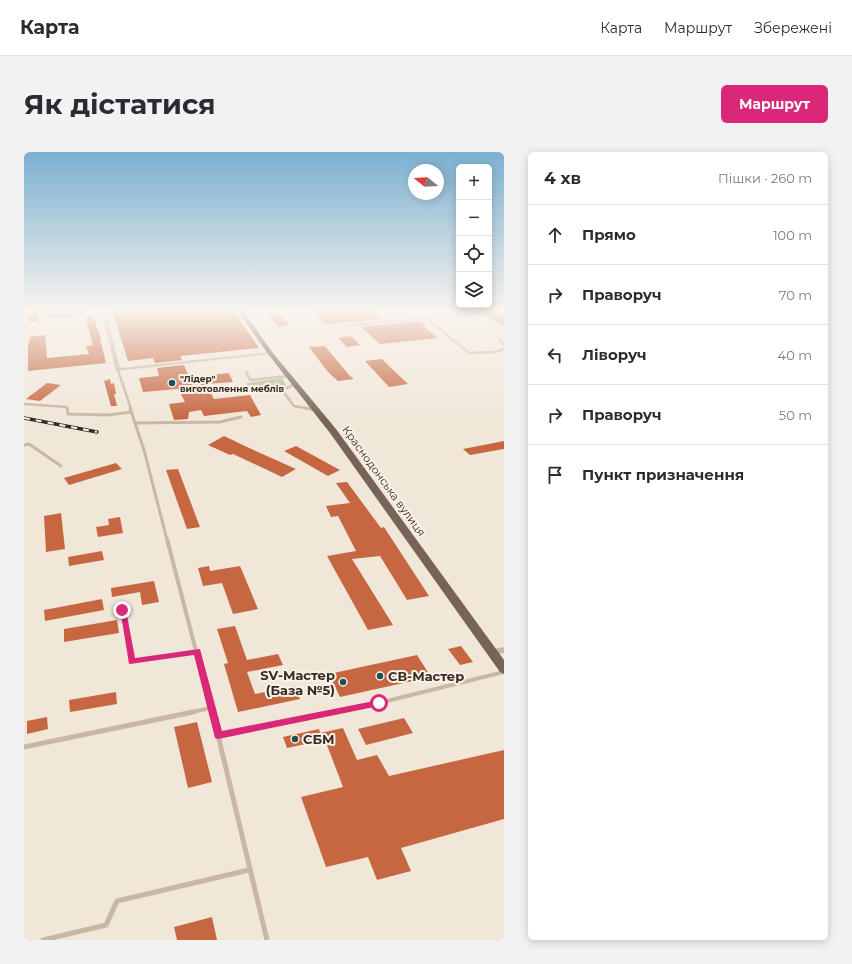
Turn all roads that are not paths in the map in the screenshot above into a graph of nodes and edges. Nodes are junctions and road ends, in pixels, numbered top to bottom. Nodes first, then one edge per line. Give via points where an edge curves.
1 (112, 347) edge
2 (265, 347) edge
3 (462, 347) edge
4 (504, 349) edge
5 (270, 353) junction
6 (118, 370) junction
7 (246, 372) dead end
8 (292, 380) junction
9 (24, 404) edge
10 (316, 410) junction
11 (132, 412) junction
12 (240, 416) dead end
13 (135, 423) junction
14 (24, 445) edge
15 (61, 466) dead end
16 (122, 610) dead end
17 (504, 650) edge
18 (197, 651) junction
19 (492, 652) junction
20 (504, 671) edge
21 (210, 708) junction
22 (218, 735) junction
23 (24, 747) edge
24 (249, 870) junction
25 (43, 940) edge
26 (267, 940) edge

1 - 6 street
2 - 5 main road, Краснодонська вулиця
3 - 4 lane via 469,352 495,352
5 - 6 street
5 - 8 main road, Краснодонська вулиця
6 - 11 lane
7 - 8 lane via 250,380
8 - 10 main road, Краснодонська вулиця
8 - 10 lane via 282,390 294,406
9 - 11 lane via 67,407 68,414 108,415
10 - 19 main road, Краснодонська вулиця
11 - 13 lane
12 - 13 lane via 220,422
13 - 18 lane
14 - 15 lane via 29,444
16 - 18 lane via 132,662
17 - 19 street
18 - 21 lane
19 - 20 main road, Краснодонська вулиця
20 - 22 lane via 379,703
21 - 22 lane
21 - 23 lane
22 - 24 lane
24 - 25 lane via 117,901 106,924
24 - 26 lane

